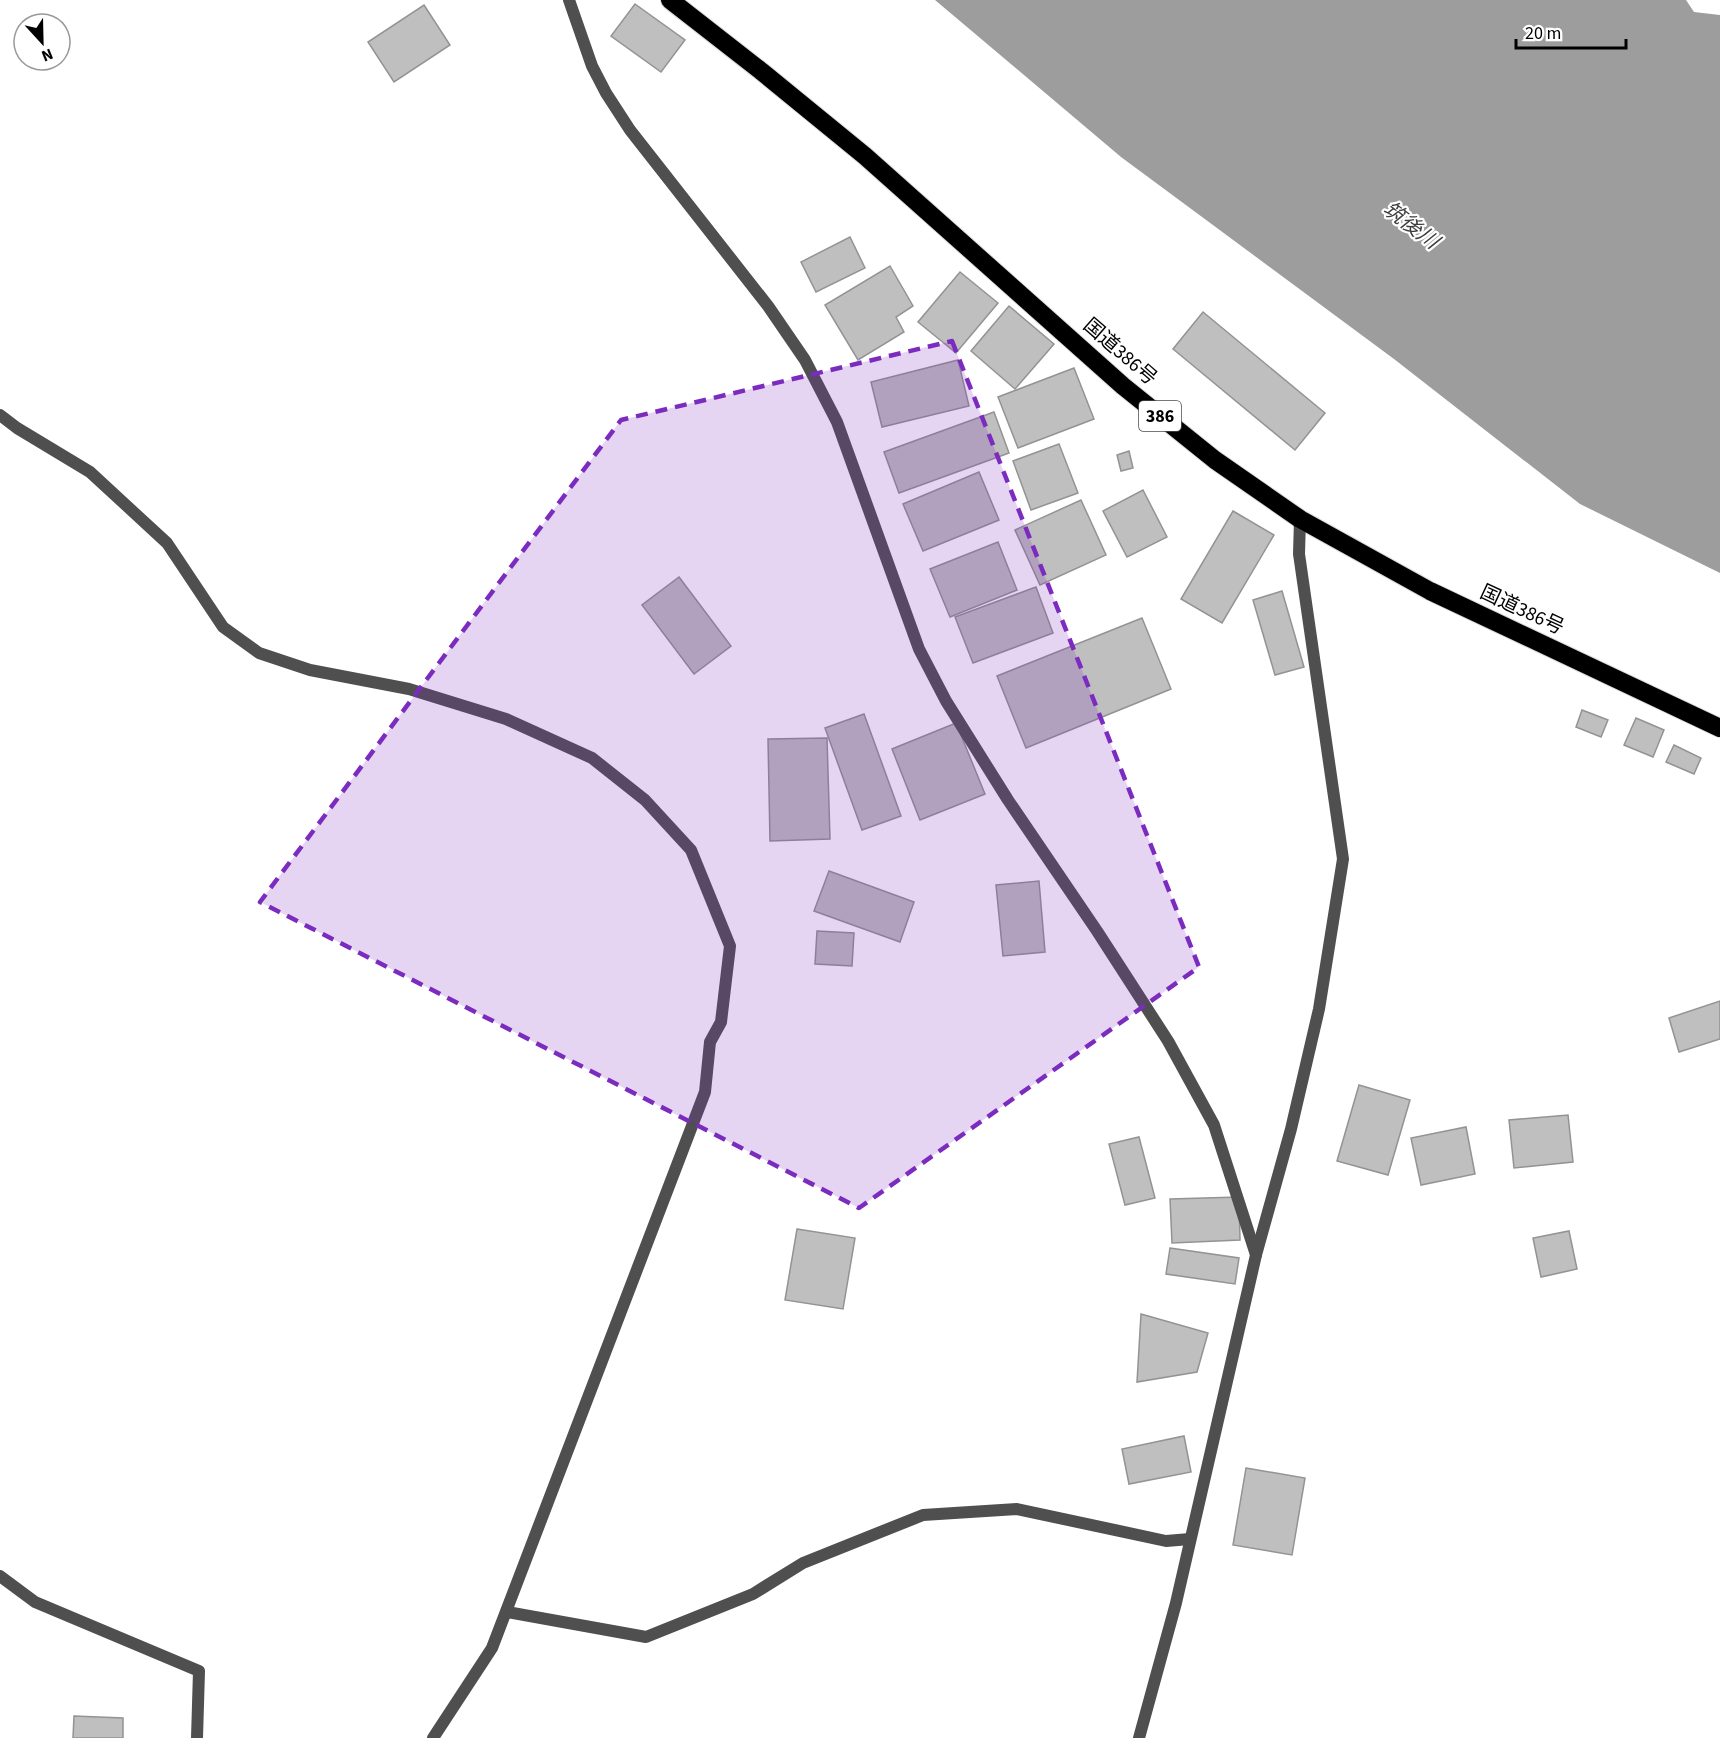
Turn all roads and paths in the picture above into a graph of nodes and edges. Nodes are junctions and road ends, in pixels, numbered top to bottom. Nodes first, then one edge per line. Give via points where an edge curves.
1 (568, 0) edge
2 (670, 0) edge
3 (0, 415) edge
4 (1300, 519) junction
5 (1720, 728) edge
6 (1256, 1255) junction
7 (1190, 1539) junction
8 (0, 1576) edge
9 (507, 1612) junction
10 (197, 1738) edge
11 (433, 1738) edge
12 (1139, 1738) edge

1 - 6 street via 592,66 630,130 756,290 805,360 837,422 919,649 946,701 1008,800 1168,1041 1214,1125
2 - 4 highway, 国道386号 / 386 via 865,156 1123,386 1215,460
3 - 9 street via 90,471 167,543 223,627 259,653 310,670 409,688 506,719 592,758 645,800 691,850 730,946 720,1023 710,1042 705,1092
4 - 5 highway, 国道386号 / 386 via 1430,591
4 - 6 street via 1299,554 1343,859 1319,1009
6 - 7 street
7 - 9 street via 1166,1541 1017,1509 923,1515 803,1563 753,1594 646,1637
7 - 12 street
8 - 10 street via 35,1602 200,1671
9 - 11 street via 492,1648

